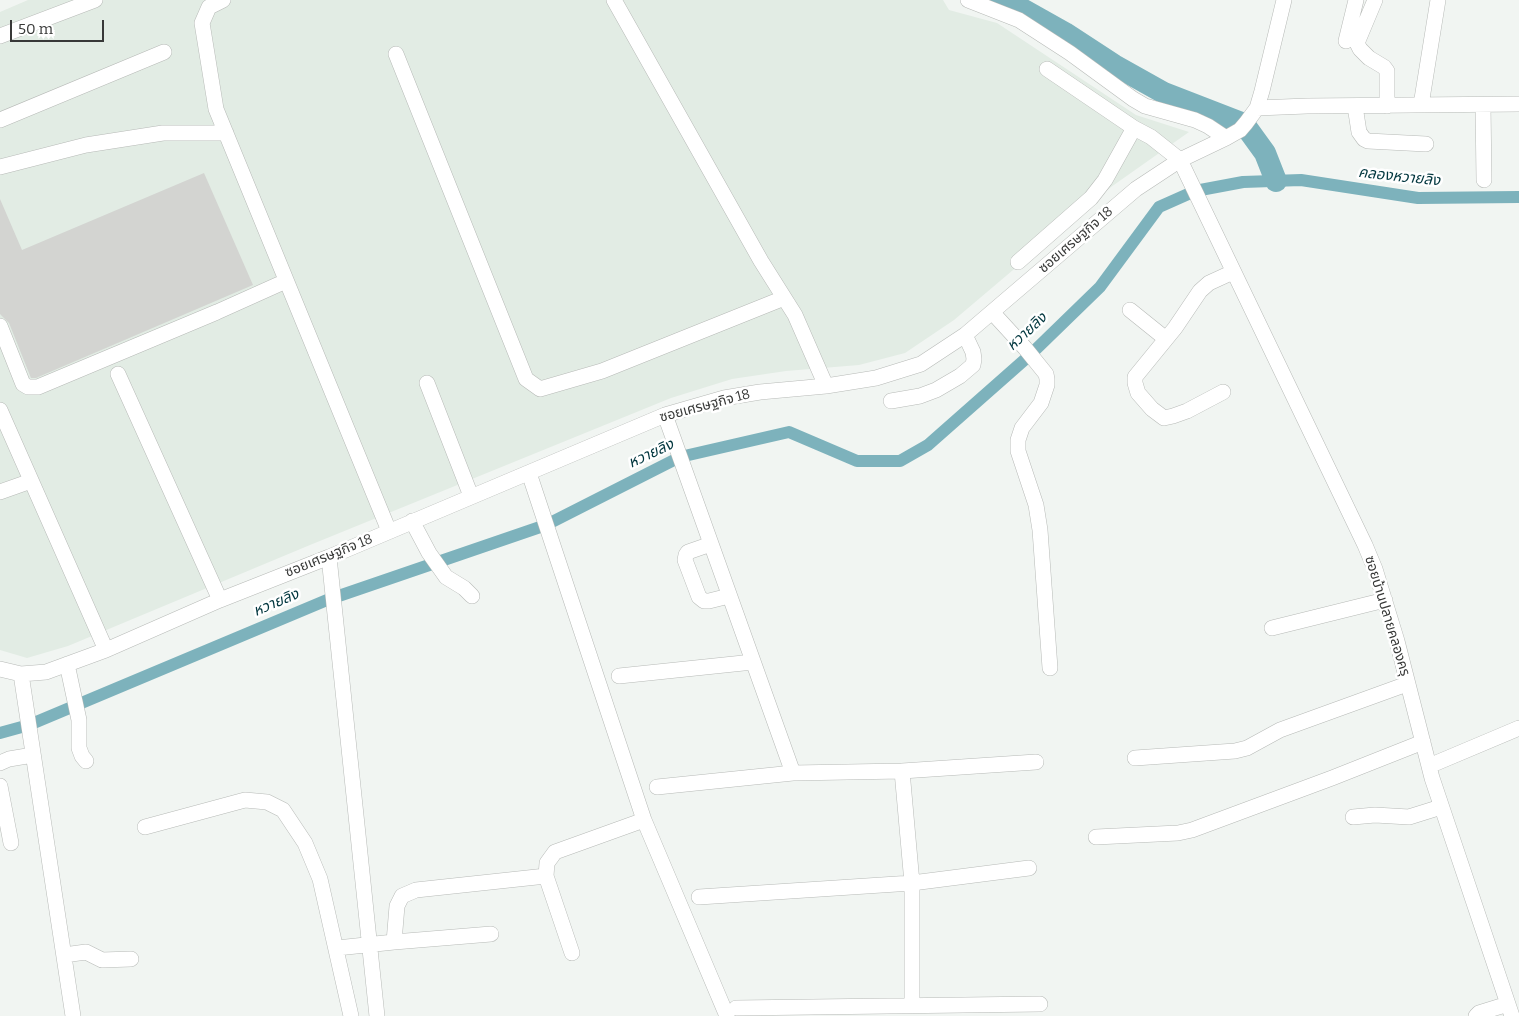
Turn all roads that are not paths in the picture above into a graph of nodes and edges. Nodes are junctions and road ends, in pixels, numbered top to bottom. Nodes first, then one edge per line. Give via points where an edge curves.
1 (95, 0) edge
2 (614, 0) edge
3 (968, 0) edge
4 (1284, 0) edge
5 (1356, 0) edge
6 (1375, 0) edge
7 (1438, 0) edge
8 (219, 1) edge
9 (0, 36) edge
10 (1346, 41) dead end
11 (164, 52) dead end
12 (396, 54) dead end
13 (1046, 69) dead end
14 (1519, 104) edge
15 (1421, 105) junction
16 (1484, 105) junction
17 (1355, 106) junction
18 (1387, 106) junction
19 (1257, 108) junction
20 (0, 120) edge
21 (1134, 128) junction
22 (226, 133) junction
23 (1226, 138) junction
24 (1426, 144) dead end
25 (1180, 160) junction
26 (0, 167) edge
27 (1484, 180) dead end
28 (1018, 262) dead end
29 (1233, 272) junction
30 (286, 281) junction
31 (784, 298) junction
32 (1130, 310) dead end
33 (992, 312) junction
34 (0, 326) edge
35 (965, 335) junction
36 (1166, 339) junction
37 (118, 374) dead end
38 (427, 383) dead end
39 (826, 386) junction
40 (1223, 392) dead end
41 (891, 401) dead end
42 (0, 410) edge
43 (665, 415) junction
44 (529, 473) junction
45 (31, 482) junction
46 (0, 492) edge
47 (471, 496) junction
48 (412, 521) junction
49 (389, 531) junction
50 (711, 544) junction
51 (329, 557) junction
52 (472, 596) dead end
53 (730, 596) junction
54 (220, 600) junction
55 (1385, 600) junction
56 (1272, 628) dead end
57 (106, 650) junction
58 (753, 662) junction
59 (67, 664) junction
60 (0, 668) edge
61 (1050, 668) dead end
62 (21, 674) junction
63 (619, 676) dead end
64 (1407, 684) junction
65 (1519, 728) edge
66 (1422, 742) junction
67 (32, 749) junction
68 (1135, 758) dead end
69 (86, 761) dead end
70 (1036, 762) dead end
71 (0, 763) edge
72 (1429, 766) junction
73 (902, 770) junction
74 (793, 773) junction
75 (0, 786) edge
76 (657, 787) dead end
77 (1442, 807) junction
78 (1353, 817) dead end
79 (644, 820) junction
80 (145, 827) dead end
81 (1096, 837) dead end
82 (11, 842) dead end
83 (1029, 868) dead end
84 (546, 876) junction
85 (912, 883) junction
86 (699, 897) dead end
87 (490, 934) dead end
88 (394, 942) junction
89 (369, 944) junction
90 (337, 948) junction
91 (572, 953) dead end
92 (64, 955) junction
93 (131, 959) dead end
94 (1040, 1004) dead end
95 (912, 1005) junction
96 (1510, 1010) edge
97 (731, 1012) edge
98 (74, 1016) edge
99 (351, 1016) edge
100 (377, 1016) edge
101 (1476, 1016) edge

1 - 9 street
2 - 31 street
3 - 23 street via 1019,20 1145,106 1195,120
4 - 19 street, ซอยเศรษฐกิจ 18
5 - 10 street
6 - 18 street via 1357,43 1360,50 1387,71
7 - 15 street
8 - 22 street via 208,7 202,23 216,109
11 - 20 street
12 - 31 street via 526,379 540,389 602,371
13 - 21 street
14 - 16 street
15 - 16 street
15 - 18 street
16 - 27 street
17 - 18 street
17 - 19 street
17 - 24 street via 1359,132 1364,139
19 - 23 street, ซอยเศรษฐกิจ 18 via 1240,130
21 - 25 street
21 - 28 street via 1105,180 1091,198
22 - 26 street via 162,133 86,145
22 - 30 street
23 - 25 street, ซอยเศรษฐกิจ 18
25 - 29 street, ซอยบ้านปลายคลองครุ
25 - 33 street, ซอยเศรษฐกิจ 18 via 1136,189
29 - 36 street via 1200,291
29 - 55 street, ซอยบ้านปลายคลองครุ via 1365,545
30 - 34 street via 38,387 23,384
30 - 49 street
31 - 39 street via 795,315
32 - 36 street
33 - 35 street, ซอยเศรษฐกิจ 18
33 - 61 street via 1046,374 1047,385 1041,403 1022,428 1018,451 1036,505 1040,530
35 - 39 street, ซอยเศรษฐกิจ 18 via 914,366 876,378
35 - 41 street via 974,352 973,365 936,390
36 - 40 street via 1135,377 1138,392 1152,409 1164,418 1174,416
37 - 54 street
38 - 47 street
39 - 43 street, ซอยเศรษฐกิจ 18 via 724,398
42 - 45 street
43 - 44 street, ซอยเศรษฐกิจ 18
43 - 50 street
44 - 47 street, ซอยเศรษฐกิจ 18
44 - 79 street
45 - 46 street
45 - 57 street
47 - 48 street, ซอยเศรษฐกิจ 18
48 - 49 street, ซอยเศรษฐกิจ 18
48 - 52 street via 446,577
49 - 51 street, ซอยเศรษฐกิจ 18
50 - 53 street
50 - 53 street via 686,555 699,597 710,601
51 - 54 street, ซอยเศรษฐกิจ 18
51 - 89 street
53 - 58 street
54 - 57 street, ซอยเศรษฐกิจ 18
55 - 56 street
55 - 64 street, ซอยบ้านปลายคลองครุ
57 - 59 street, ซอยเศรษฐกิจ 18
58 - 63 street
58 - 74 street
59 - 62 street, ซอยเศรษฐกิจ 18 via 46,672
59 - 69 street via 79,720 79,748
60 - 62 street, ซอยเศรษฐกิจ 18
62 - 67 street
64 - 66 street, ซอยบ้านปลายคลองครุ
64 - 68 street via 1280,730 1235,751
65 - 72 street
66 - 72 street, ซอยบ้านปลายคลองครุ
66 - 81 street via 1192,830
67 - 71 street
67 - 92 street
70 - 73 street
72 - 77 street, ซอยบ้านปลายคลองครุ
73 - 74 street
73 - 85 street
74 - 76 street
75 - 82 street
77 - 78 street via 1409,817
77 - 96 street, ซอยบ้านปลายคลองครุ
79 - 84 street via 556,852 547,863
79 - 97 street
80 - 90 street via 245,800 268,802 283,810 305,843 320,879
83 - 85 street
84 - 88 street via 416,890 402,896 397,906
84 - 91 street
85 - 86 street
85 - 95 street
87 - 88 street
88 - 89 street
89 - 90 street
89 - 100 street
90 - 99 street
92 - 93 street via 86,952 102,960
92 - 98 street
94 - 95 street
95 - 97 street
96 - 101 street via 1479,1012

